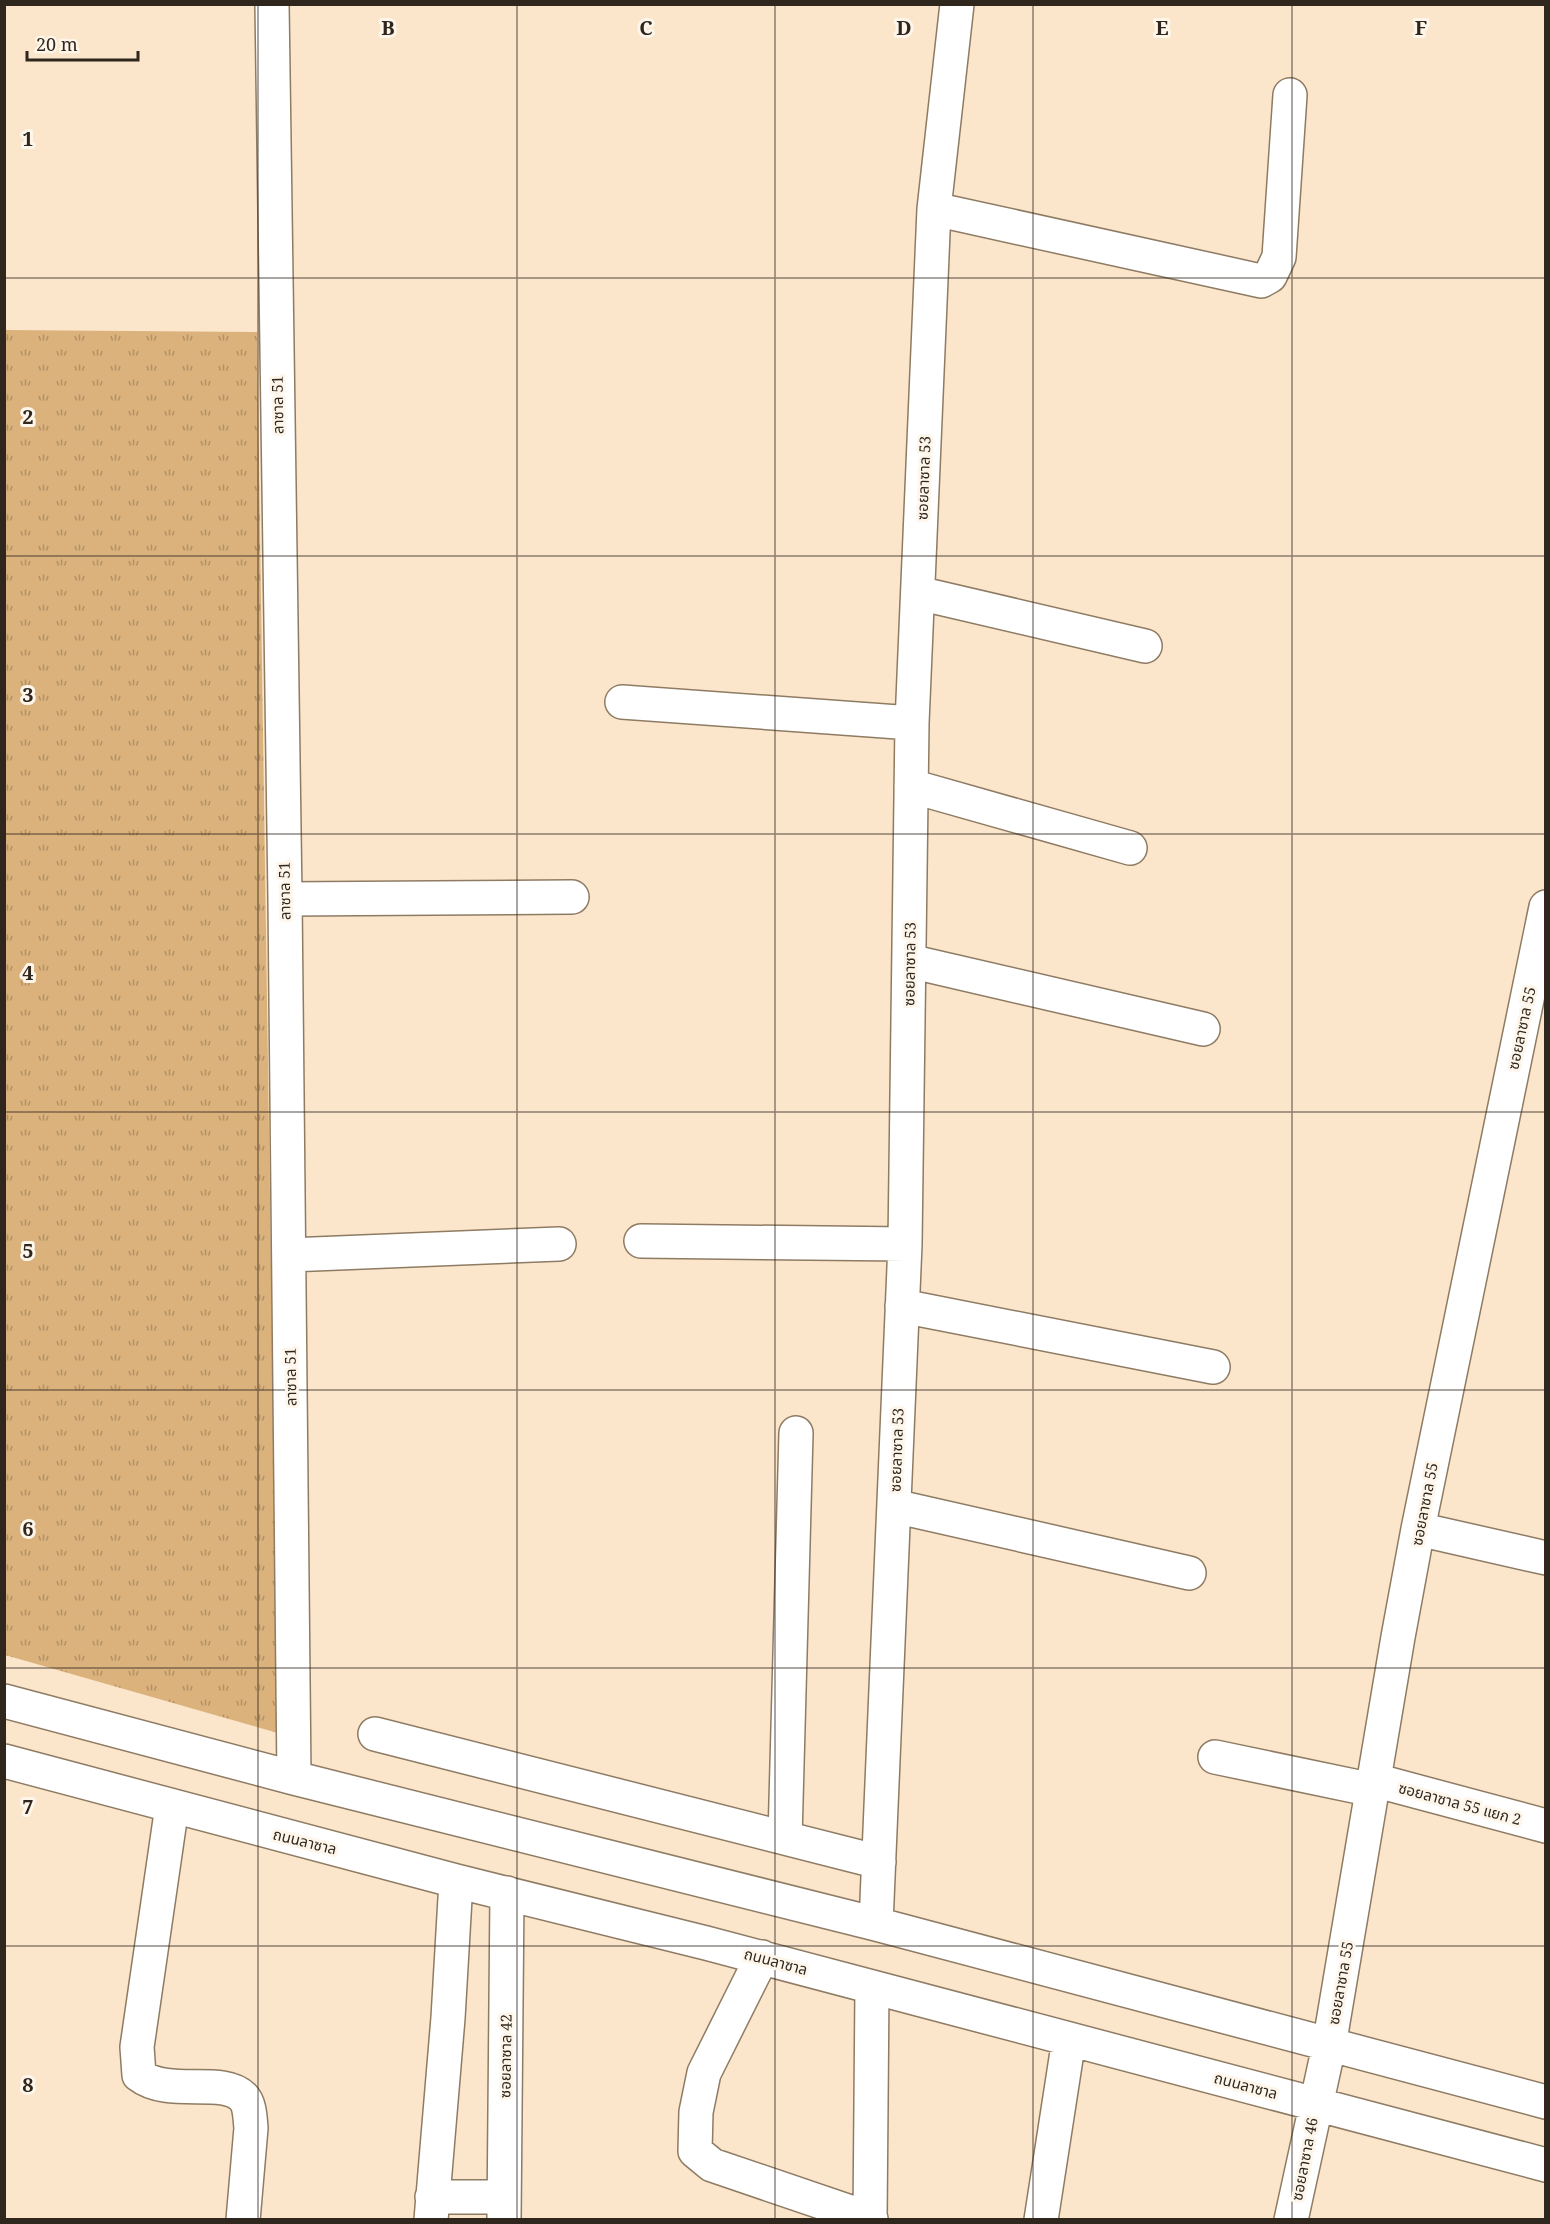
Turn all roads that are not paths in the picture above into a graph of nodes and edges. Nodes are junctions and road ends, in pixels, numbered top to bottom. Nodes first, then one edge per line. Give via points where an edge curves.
1 (272, 4) edge
2 (957, 4) edge
3 (1290, 95) dead end
4 (934, 209) junction
5 (918, 593) junction
6 (1145, 646) dead end
7 (622, 702) dead end
8 (912, 723) junction
9 (911, 786) junction
10 (1130, 848) dead end
11 (572, 897) dead end
12 (285, 898) junction
13 (1545, 908) edge
14 (909, 961) junction
15 (1203, 1029) dead end
16 (641, 1241) dead end
17 (559, 1244) dead end
18 (905, 1244) junction
19 (289, 1255) junction
20 (902, 1306) junction
21 (1213, 1367) dead end
22 (796, 1433) dead end
23 (894, 1506) junction
24 (1418, 1529) junction
25 (1545, 1558) edge
26 (1189, 1573) dead end
27 (4, 1701) edge
28 (375, 1734) dead end
29 (1215, 1757) dead end
30 (4, 1761) edge
31 (294, 1778) junction
32 (1374, 1785) junction
33 (172, 1806) junction
34 (1545, 1826) edge
35 (785, 1838) junction
36 (879, 1862) junction
37 (456, 1881) junction
38 (507, 1893) junction
39 (876, 1924) junction
40 (762, 1957) junction
41 (872, 1987) junction
42 (1069, 2039) junction
43 (1329, 2046) junction
44 (1545, 2102) edge
45 (1316, 2103) junction
46 (1545, 2165) edge
47 (431, 2208) edge
48 (504, 2208) edge
49 (1293, 2218) edge
50 (870, 2219) edge
51 (243, 2220) edge
52 (1041, 2220) edge

1 - 12 street, ลาซาล 51
2 - 4 street, ซอยลาซาล 53
3 - 4 street via 1279,257 1270,276 1261,281
4 - 5 street, ซอยลาซาล 53
5 - 6 street
5 - 8 street, ซอยลาซาล 53
7 - 8 street
8 - 9 street, ซอยลาซาล 53
9 - 10 street
9 - 14 street, ซอยลาซาล 53
11 - 12 street
12 - 19 street, ลาซาล 51
13 - 24 street, ซอยลาซาล 55
14 - 15 street
14 - 18 street, ซอยลาซาล 53
16 - 18 street
17 - 19 street
18 - 20 street, ซอยลาซาล 53
19 - 31 street, ลาซาล 51
20 - 21 street
20 - 23 street, ซอยลาซาล 53
22 - 35 street
23 - 26 street
23 - 36 street, ซอยลาซาล 53
24 - 25 street
24 - 32 street, ซอยลาซาล 55
27 - 31 street
28 - 35 street
29 - 32 street, ซอยลาซาล 55 แยก 2
30 - 33 street, ถนนลาซาล
31 - 39 street
32 - 34 street, ซอยลาซาล 55 แยก 2
32 - 43 street, ซอยลาซาล 55
33 - 37 street, ถนนลาซาล
33 - 51 street via 137,2047 139,2075 166,2086 230,2088 244,2098 251,2128
35 - 36 street
36 - 39 street, ซอยลาซาล 53
37 - 38 street, ถนนลาซาล
37 - 47 street
38 - 40 street, ถนนลาซาล
38 - 48 street, ซอยลาซาล 42
39 - 43 street
40 - 41 street, ถนนลาซาล
40 - 50 street via 704,2073 696,2112 695,2151 712,2165
41 - 42 street, ถนนลาซาล
41 - 50 street
42 - 45 street, ถนนลาซาล
42 - 52 street
43 - 44 street
43 - 45 street, ซอยลาซาล 55
45 - 46 street, ถนนลาซาล
45 - 49 street, ซอยลาซาล 46
47 - 48 street

